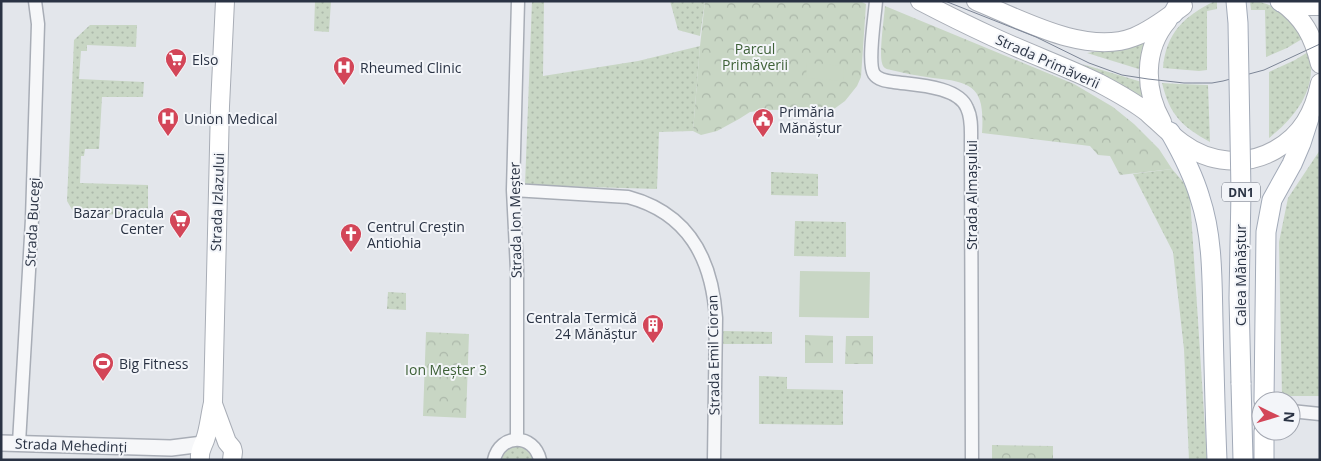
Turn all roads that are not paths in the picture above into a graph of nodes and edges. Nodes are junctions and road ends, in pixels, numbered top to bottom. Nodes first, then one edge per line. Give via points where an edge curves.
1 (35, 1) edge
2 (224, 1) edge
3 (518, 1) edge
4 (876, 1) edge
5 (920, 1) edge
6 (976, 1) edge
7 (1189, 1) edge
8 (1236, 1) edge
9 (1280, 1) edge
10 (1320, 6) edge
11 (1176, 7) edge
12 (1320, 64) edge
13 (1320, 83) edge
14 (1314, 112) edge
15 (1170, 132) junction
16 (513, 190) junction
17 (1264, 391) edge
18 (213, 403) junction
19 (1301, 413) edge
20 (1320, 414) edge
21 (517, 440) junction
22 (1264, 441) edge
23 (227, 442) junction
24 (1, 443) edge
25 (19, 444) junction
26 (201, 452) edge
27 (232, 460) edge
28 (494, 460) edge
29 (540, 460) edge
30 (714, 460) edge
31 (972, 460) edge
32 (1216, 460) edge
33 (1243, 460) edge
34 (1264, 460) edge

1 - 25 street, Strada Bucegi via 38,24 32,220
2 - 18 main road, Strada Izlazului
3 - 16 street, Strada Ion Meșter
4 - 31 street, Strada Almașului via 871,62 876,76 941,89 959,97 967,106 971,123
5 - 15 main road, Strada Primăverii via 992,37 1071,69 1131,101
6 - 11 main road, Strada Primăverii via 1053,33 1097,42 1134,37
7 - 11 main road, Strada Primăverii
8 - 33 main road, Calea Mănăștur / DN1, bridge
9 - 10 main road
9 - 12 main road via 1309,31
11 - 15 main road, Strada Primăverii via 1152,48 1148,80 1157,113
13 - 14 main road, Strada Primăverii
14 - 15 main road, Strada Primăverii via 1292,139 1281,147 1269,154 1243,160 1203,155
14 - 17 main road via 1292,164 1272,200 1266,232
15 - 32 main road via 1200,198 1208,234 1213,300
16 - 21 street, Strada Ion Meșter via 517,270
16 - 30 street, Strada Emil Cioran via 628,197 655,206 688,232 710,276 714,298
18 - 23 main road, Strada Izlazului
18 - 26 main road, Strada Izlazului
19 - 20 street
21 - 28 street via 503,444
21 - 29 street via 533,446
22 - 34 main road
23 - 26 main road via 218,438 208,440
23 - 27 main road, Strada Izlazului via 233,452
24 - 25 street, Strada Mehedinți
25 - 26 street, Strada Mehedinți via 171,448

